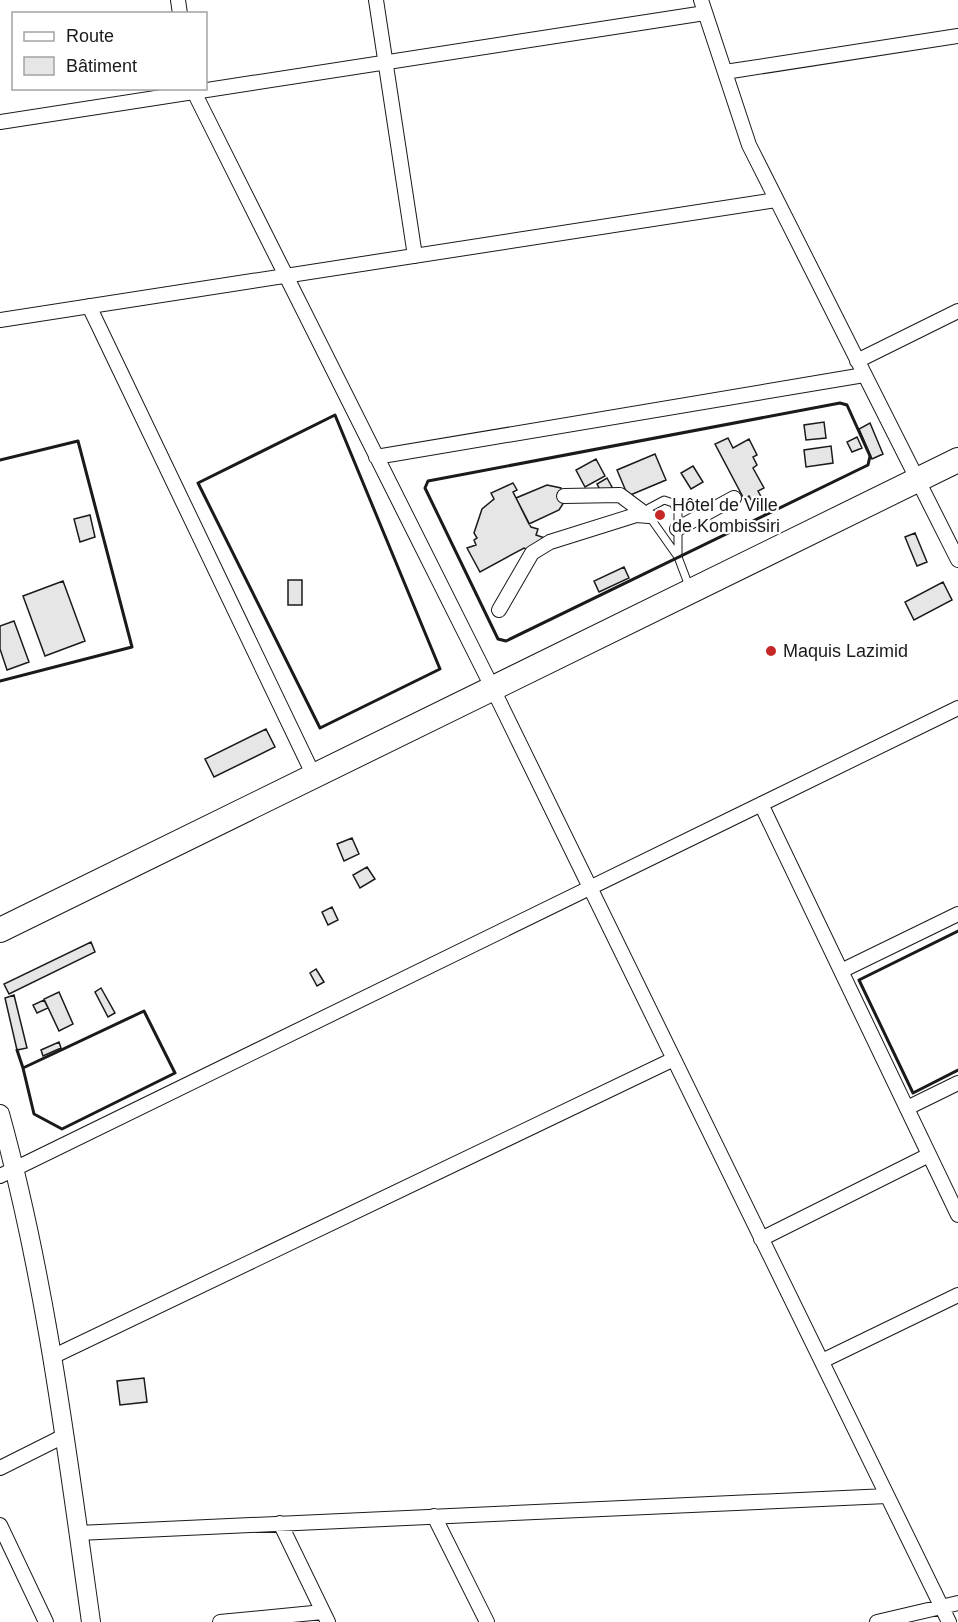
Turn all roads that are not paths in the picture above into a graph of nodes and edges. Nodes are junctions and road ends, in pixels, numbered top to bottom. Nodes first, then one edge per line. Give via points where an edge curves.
1 (376, 0) edge
2 (703, 7) edge
3 (958, 36) edge
4 (386, 62) junction
5 (725, 72) junction
6 (207, 88) edge
7 (193, 90) edge
8 (0, 122) edge
9 (776, 200) junction
10 (415, 256) junction
11 (285, 276) junction
12 (89, 306) junction
13 (958, 311) edge
14 (0, 320) edge
15 (857, 361) junction
16 (864, 375) junction
17 (376, 457) junction
18 (958, 460) edge
19 (918, 480) junction
20 (564, 496) dead end
21 (734, 498) dead end
22 (649, 516) junction
23 (677, 528) junction
24 (678, 557) junction
25 (958, 560) edge
26 (692, 591) junction
27 (499, 610) dead end
28 (493, 689) junction
29 (958, 708) edge
30 (314, 776) junction
31 (761, 804) junction
32 (590, 888) junction
33 (958, 914) edge
34 (0, 930) edge
35 (841, 971) junction
36 (674, 1059) junction
37 (958, 1083) edge
38 (907, 1108) junction
39 (0, 1114) edge
40 (929, 1155) junction
41 (8, 1173) edge
42 (958, 1215) edge
43 (761, 1239) junction
44 (958, 1295) edge
45 (52, 1357) junction
46 (822, 1361) junction
47 (64, 1436) junction
48 (0, 1468) edge
49 (887, 1496) junction
50 (434, 1516) junction
51 (280, 1523) junction
52 (0, 1525) edge
53 (78, 1533) junction
54 (958, 1603) edge
55 (942, 1607) junction
56 (326, 1617) edge
57 (46, 1622) edge
58 (91, 1622) edge
59 (220, 1622) edge
60 (487, 1622) edge
61 (877, 1622) edge
62 (951, 1622) edge

1 - 4 street
2 - 4 street
2 - 5 street
3 - 5 street
4 - 6 street
4 - 10 street
5 - 9 street via 748,145
7 - 8 street
7 - 11 street
9 - 10 street
9 - 15 street
10 - 11 street
11 - 12 street
11 - 17 street
12 - 14 street
12 - 30 street
13 - 15 street
15 - 16 street
16 - 17 street
16 - 19 street
17 - 28 street
18 - 19 highway
19 - 25 street
19 - 26 highway
20 - 22 street via 620,495
21 - 23 street
22 - 23 lane via 649,508 663,500 673,503 678,511
22 - 24 lane
22 - 27 street via 636,515 550,542 532,553
23 - 24 lane
24 - 26 lane
26 - 28 highway
28 - 30 highway
28 - 32 street
29 - 31 street
30 - 34 highway
31 - 32 street
31 - 35 street
32 - 36 street
32 - 41 street
33 - 35 street
35 - 38 street
36 - 43 street
36 - 45 street
37 - 38 street
38 - 40 street
39 - 41 street
40 - 42 street
40 - 43 street
41 - 45 street
43 - 46 street
44 - 46 street
45 - 47 street
46 - 49 street
47 - 48 street
47 - 53 street
49 - 50 street
49 - 55 street
50 - 51 street
50 - 60 street
51 - 53 street
51 - 56 street
52 - 57 street
53 - 58 street
54 - 55 street
55 - 61 street
55 - 62 street
56 - 59 street

